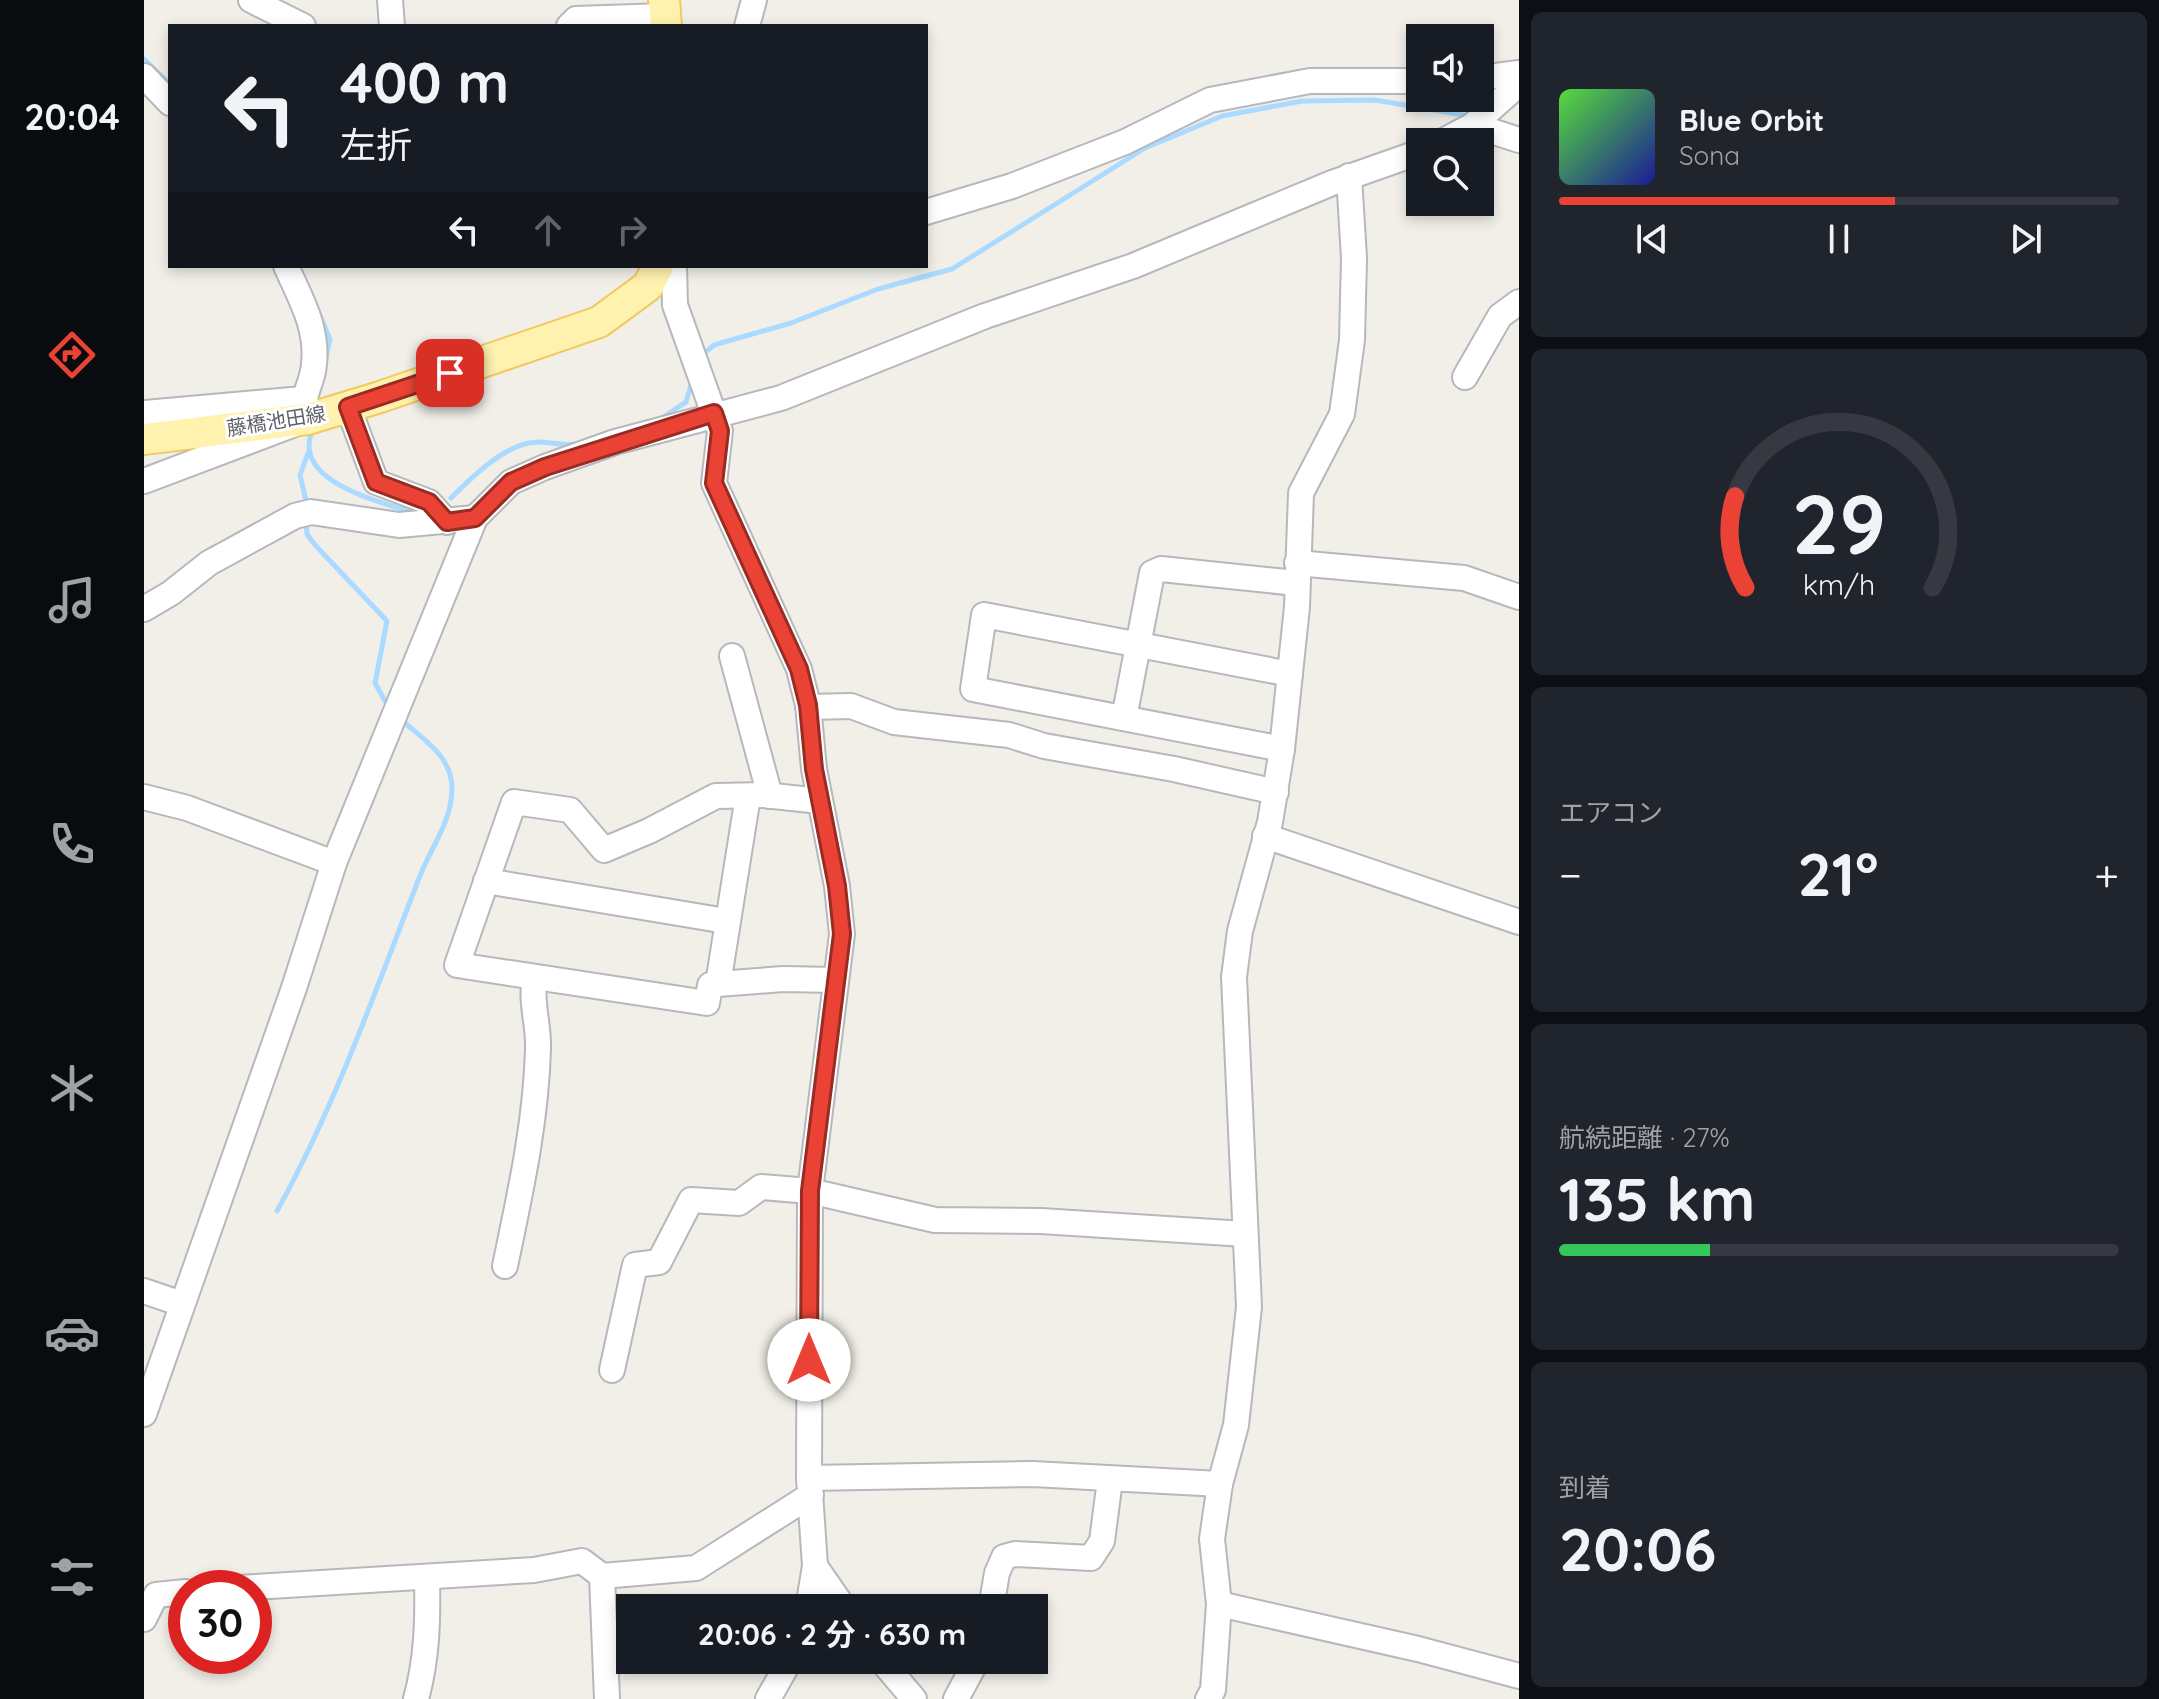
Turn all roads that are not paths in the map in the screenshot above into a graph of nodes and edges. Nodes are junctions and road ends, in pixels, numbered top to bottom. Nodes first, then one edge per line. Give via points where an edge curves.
1 (251, 0) edge
2 (390, 0) edge
3 (754, 0) edge
4 (665, 14) edge
5 (299, 24) edge
6 (392, 24) edge
7 (571, 24) edge
8 (748, 24) edge
9 (1519, 73) edge
10 (144, 76) edge
11 (1494, 76) edge
12 (1406, 81) edge
13 (1519, 84) edge
14 (168, 101) edge
15 (1473, 125) junction
16 (1467, 128) edge
17 (1519, 140) edge
18 (1406, 157) edge
19 (1349, 176) junction
20 (928, 211) edge
21 (287, 268) edge
22 (657, 268) edge
23 (674, 268) edge
24 (1519, 302) edge
25 (1465, 377) dead end
26 (348, 407) junction
27 (306, 409) junction
28 (144, 413) edge
29 (714, 413) junction
30 (144, 439) edge
31 (144, 481) edge
32 (475, 518) junction
33 (447, 522) junction
34 (1296, 573) junction
35 (1519, 597) edge
36 (144, 609) edge
37 (1139, 645) junction
38 (732, 656) dead end
39 (1290, 674) junction
40 (808, 707) junction
41 (1124, 718) junction
42 (1282, 749) junction
43 (1276, 792) junction
44 (759, 796) junction
45 (144, 797) edge
46 (820, 801) junction
47 (1265, 836) junction
48 (334, 863) junction
49 (486, 881) junction
50 (726, 921) junction
51 (1519, 922) edge
52 (535, 977) junction
53 (836, 980) junction
54 (718, 984) junction
55 (810, 1191) junction
56 (1245, 1234) junction
57 (505, 1266) dead end
58 (144, 1291) edge
59 (182, 1304) junction
60 (612, 1370) dead end
61 (146, 1402) edge
62 (1110, 1480) junction
63 (1220, 1484) junction
64 (810, 1486) junction
65 (815, 1566) junction
66 (602, 1576) junction
67 (427, 1579) junction
68 (272, 1586) edge
69 (168, 1594) edge
70 (810, 1594) edge
71 (834, 1594) edge
72 (993, 1594) edge
73 (1219, 1604) junction
74 (144, 1619) edge
75 (782, 1674) edge
76 (893, 1674) edge
77 (969, 1674) edge
78 (1519, 1676) edge
79 (416, 1699) edge
80 (607, 1699) edge
81 (768, 1699) edge
82 (914, 1699) edge
83 (956, 1699) edge
84 (1208, 1699) edge

1 - 5 street
2 - 6 street
3 - 8 street
4 - 7 street via 576,19
9 - 11 street
10 - 14 street
12 - 20 street via 1310,81 1210,100 1125,142
13 - 15 street
15 - 16 street
15 - 17 street
18 - 19 street
19 - 29 street via 1133,266 985,316 781,398
19 - 34 street via 1352,340 1342,414 1301,493
21 - 27 street via 314,329
22 - 26 main road, 藤橋池田線 via 648,286 599,322
23 - 29 street via 675,305
24 - 25 street via 1500,316
26 - 27 main road, 藤橋池田線
26 - 33 street via 376,482 429,502
27 - 28 street
27 - 30 main road, 藤橋池田線
27 - 31 street
29 - 32 street via 545,467 511,482
29 - 40 street via 720,431 714,483 799,669
32 - 33 street
32 - 48 street
33 - 36 street via 399,525 311,512 295,516 209,563
34 - 35 street via 1464,578
34 - 37 street via 1152,573
34 - 39 street
37 - 39 street
37 - 41 street
37 - 41 street via 984,615 973,689
38 - 44 street
39 - 42 street
40 - 43 street via 851,706 894,722 1009,735
40 - 46 street
41 - 42 street
42 - 43 street
43 - 47 street
44 - 46 street
44 - 49 street via 716,796 604,850 570,810 514,802
44 - 50 street
45 - 48 street
46 - 53 street via 842,934
47 - 51 street
47 - 56 street via 1240,931 1234,977
48 - 59 street
49 - 50 street
49 - 52 street via 457,965
50 - 54 street
52 - 54 street via 707,1003 710,985
52 - 57 street via 531,996 538,1049 529,1156
53 - 54 street
53 - 55 street
55 - 56 street via 935,1220
55 - 60 street via 761,1187 739,1203 691,1200 659,1262 635,1265
55 - 64 street
56 - 63 street via 1249,1307 1236,1425
58 - 59 street
59 - 61 street
62 - 63 street
62 - 64 street via 1033,1474
62 - 72 street via 1102,1541 1091,1558 1004,1557
63 - 73 street via 1212,1539
64 - 65 street
64 - 66 street via 696,1568
65 - 70 street
65 - 71 street
66 - 67 street via 582,1561
66 - 80 street
67 - 68 street
67 - 79 street via 428,1626
69 - 74 street via 156,1595
73 - 78 street
73 - 84 street
75 - 81 street
76 - 82 street
77 - 83 street

